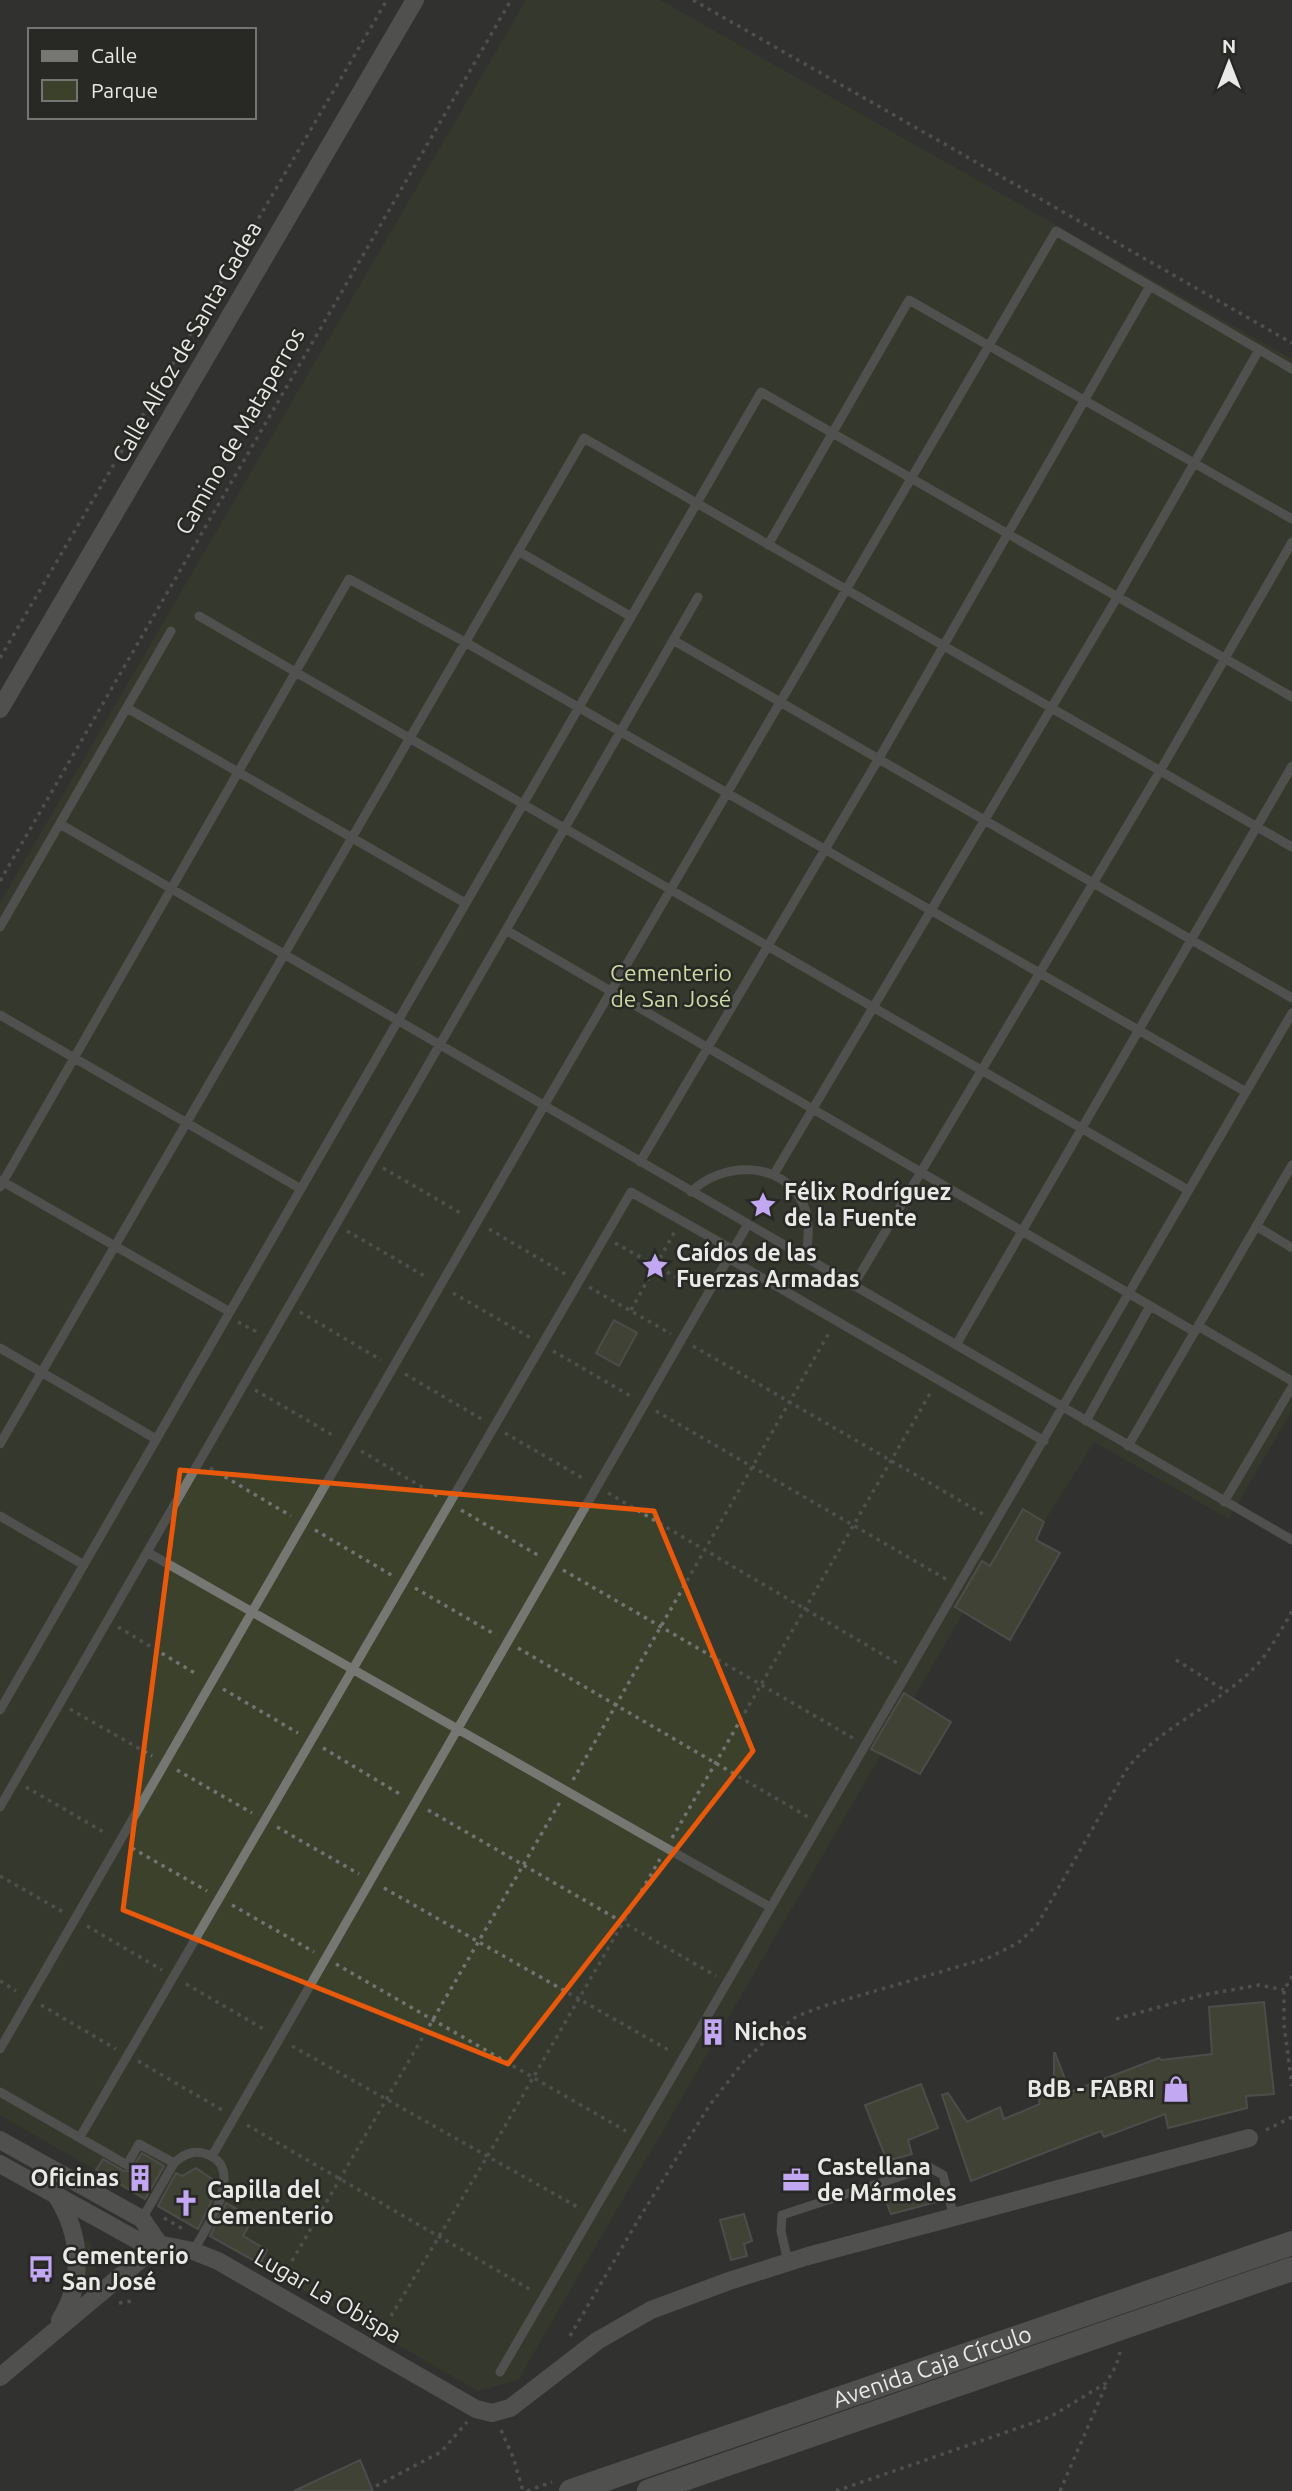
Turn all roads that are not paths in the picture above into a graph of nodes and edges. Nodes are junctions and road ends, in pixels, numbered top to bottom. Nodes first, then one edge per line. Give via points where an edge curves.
1 (415, 0) edge
2 (1150, 286) junction
3 (989, 345) junction
4 (1259, 350) junction
5 (1292, 369) edge
6 (1085, 400) junction
7 (831, 433) junction
8 (1194, 462) junction
9 (911, 478) junction
10 (695, 503) junction
11 (1292, 519) edge
12 (1008, 534) junction
13 (1292, 542) edge
14 (768, 545) junction
15 (518, 551) junction
16 (845, 590) junction
17 (1118, 596) junction
18 (698, 597) dead end
19 (199, 616) dead end
20 (630, 616) junction
21 (171, 631) dead end
22 (673, 640) junction
23 (465, 642) junction
24 (943, 647) junction
25 (1225, 658) junction
26 (296, 673) junction
27 (1292, 697) edge
28 (780, 701) junction
29 (127, 708) junction
30 (0, 709) edge
31 (577, 709) junction
32 (1051, 709) junction
33 (620, 733) junction
34 (409, 738) junction
35 (878, 760) junction
36 (1292, 766) edge
37 (1160, 771) junction
38 (239, 772) junction
39 (726, 794) junction
40 (522, 804) junction
41 (984, 821) junction
42 (60, 824) junction
43 (1257, 827) junction
44 (565, 828) junction
45 (352, 837) junction
46 (1292, 847) edge
47 (824, 851) junction
48 (1093, 883) junction
49 (172, 889) junction
50 (670, 890) junction
51 (465, 903) junction
52 (930, 911) junction
53 (0, 927) edge
54 (506, 930) junction
55 (1192, 939) junction
56 (768, 946) junction
57 (283, 954) junction
58 (1039, 974) junction
59 (611, 991) junction
60 (1292, 999) edge
61 (873, 1007) junction
62 (1292, 1013) edge
63 (0, 1015) edge
64 (398, 1021) junction
65 (1139, 1031) junction
66 (440, 1046) junction
67 (708, 1048) junction
68 (75, 1058) junction
69 (982, 1070) junction
70 (1246, 1092) junction
71 (545, 1104) junction
72 (813, 1108) junction
73 (186, 1123) junction
74 (1082, 1129) junction
75 (640, 1162) junction
76 (1292, 1165) edge
77 (922, 1171) junction
78 (774, 1174) junction
79 (1, 1183) edge
80 (301, 1189) junction
81 (1188, 1190) junction
82 (691, 1192) junction
83 (747, 1224) junction
84 (1256, 1226) junction
85 (1023, 1231) junction
86 (115, 1246) junction
87 (1292, 1248) edge
88 (731, 1254) junction
89 (806, 1258) junction
90 (853, 1286) junction
91 (1129, 1293) junction
92 (1150, 1306) junction
93 (229, 1314) junction
94 (1196, 1329) junction
95 (956, 1345) junction
96 (0, 1348) edge
97 (42, 1372) junction
98 (1292, 1381) edge
99 (1292, 1387) edge
100 (1062, 1407) junction
101 (1087, 1421) junction
102 (156, 1439) junction
103 (1044, 1441) junction
104 (0, 1444) edge
105 (1129, 1446) junction
106 (1224, 1502) junction
107 (0, 1516) edge
108 (1292, 1540) edge
109 (147, 1552) junction
110 (84, 1565) junction
111 (253, 1612) junction
112 (353, 1669) junction
113 (0, 1687) edge
114 (10, 1692) junction
115 (0, 1710) edge
116 (457, 1728) junction
117 (0, 1807) edge
118 (770, 1907) junction
119 (0, 2049) edge
120 (0, 2092) edge
121 (80, 2137) junction
122 (1249, 2138) road end
123 (0, 2140) edge
124 (212, 2156) junction
125 (174, 2163) junction
126 (0, 2164) edge
127 (56, 2195) junction
128 (954, 2217) junction
129 (142, 2219) junction
130 (1292, 2243) edge
131 (159, 2244) junction
132 (193, 2251) junction
133 (788, 2263) junction
134 (1292, 2269) edge
135 (54, 2330) junction
136 (500, 2372) dead end
137 (0, 2376) edge
138 (571, 2491) edge
139 (649, 2491) edge

1 - 30 street, Calle Alfoz de Santa Gadea
2 - 3 lane via 1056,231
2 - 4 lane
2 - 6 lane
3 - 6 lane
3 - 7 lane via 909,300
3 - 9 lane
4 - 5 lane
4 - 8 lane
6 - 8 lane
6 - 12 lane
7 - 9 lane
7 - 10 lane via 761,392
7 - 14 lane
8 - 11 lane
8 - 17 lane
9 - 12 lane
9 - 16 lane
10 - 14 lane
10 - 15 lane via 584,438
10 - 20 lane
12 - 17 lane
12 - 24 lane
13 - 25 lane
14 - 16 lane
15 - 20 lane
15 - 23 lane
16 - 24 lane
16 - 28 lane
17 - 25 lane
17 - 32 lane
18 - 22 lane
19 - 26 lane
20 - 31 lane
21 - 29 lane
22 - 28 lane
22 - 33 lane
23 - 26 lane via 349,579
23 - 31 lane
23 - 34 lane
24 - 32 lane
24 - 35 lane
25 - 27 lane
25 - 37 lane
26 - 34 lane
26 - 38 lane
28 - 35 lane
28 - 39 lane
29 - 38 lane
29 - 42 lane
31 - 33 lane
31 - 40 lane
32 - 37 lane
32 - 41 lane
33 - 39 lane
33 - 44 lane
34 - 40 lane
34 - 45 lane
35 - 41 lane
35 - 47 lane
36 - 43 lane
37 - 43 lane
37 - 48 lane
38 - 45 lane
38 - 49 lane
39 - 47 lane
39 - 50 lane
40 - 44 lane
40 - 51 lane
41 - 48 lane
41 - 52 lane
42 - 49 lane
42 - 53 lane
43 - 46 lane
43 - 55 lane
44 - 50 lane
44 - 54 lane
45 - 51 lane
45 - 57 lane
47 - 52 lane
47 - 56 lane
48 - 55 lane
48 - 58 lane
49 - 57 lane
49 - 68 lane
50 - 56 lane
50 - 59 lane
51 - 64 lane
52 - 58 lane
52 - 61 lane
54 - 59 lane
54 - 66 lane
55 - 60 lane
55 - 65 lane
56 - 61 lane
56 - 67 lane
57 - 64 lane
57 - 73 lane
58 - 65 lane
58 - 69 lane
59 - 67 lane
59 - 71 lane
61 - 69 lane
61 - 72 lane
62 - 70 lane
63 - 68 lane
64 - 66 lane
64 - 80 lane
65 - 70 lane
65 - 74 lane
66 - 71 lane
66 - 109 lane
67 - 72 lane
67 - 75 lane
68 - 73 lane
68 - 79 lane
69 - 74 lane
69 - 77 lane
70 - 81 lane
71 - 75 lane
71 - 111 lane
72 - 77 lane
72 - 78 lane
73 - 80 lane
73 - 86 lane
74 - 81 lane
74 - 85 lane
75 - 82 lane
76 - 84 lane
77 - 85 lane
77 - 90 lane
78 - 82 lane via 747,1169 728,1172 701,1182
78 - 89 lane via 792,1187 804,1206
79 - 86 lane
80 - 93 lane
81 - 91 lane
82 - 83 lane
83 - 88 lane
83 - 89 lane
84 - 87 lane
84 - 94 lane
85 - 91 lane
85 - 95 lane
86 - 93 lane
86 - 97 lane
88 - 103 lane
88 - 112 lane via 631,1192
88 - 116 lane
89 - 90 lane
90 - 95 lane
91 - 92 lane
91 - 100 lane
92 - 94 lane
92 - 101 lane
93 - 102 lane
94 - 98 lane
94 - 105 lane
95 - 100 lane
96 - 97 lane
97 - 102 lane
97 - 104 lane
99 - 106 lane
100 - 101 lane
100 - 103 lane
101 - 105 lane
102 - 110 lane
103 - 118 lane
105 - 106 lane
106 - 108 lane
107 - 110 lane
109 - 111 lane
109 - 117 lane
110 - 114 lane
111 - 112 lane
111 - 119 lane
112 - 116 lane
112 - 121 lane
113 - 114 lane
114 - 115 lane
116 - 118 lane
116 - 124 lane
118 - 136 lane
120 - 121 lane
121 - 125 lane via 127,2165 139,2144
122 - 128 street
123 - 129 street
124 - 125 lane via 189,2153
124 - 132 lane via 223,2171 223,2188
125 - 129 lane
126 - 127 street, Lugar La Obispa
127 - 131 street, Lugar La Obispa via 137,2240
127 - 135 street via 72,2231 77,2266 75,2288
128 - 133 street
128 - 133 lane via 943,2175 929,2167 782,2215 780,2231
129 - 131 street
130 - 138 main road, Avenida Caja Círculo
131 - 132 street, Lugar La Obispa
131 - 135 street
132 - 133 street, Lugar La Obispa via 484,2411 510,2409 597,2341 650,2310
134 - 139 main road, Avenida Caja Círculo
135 - 137 street

